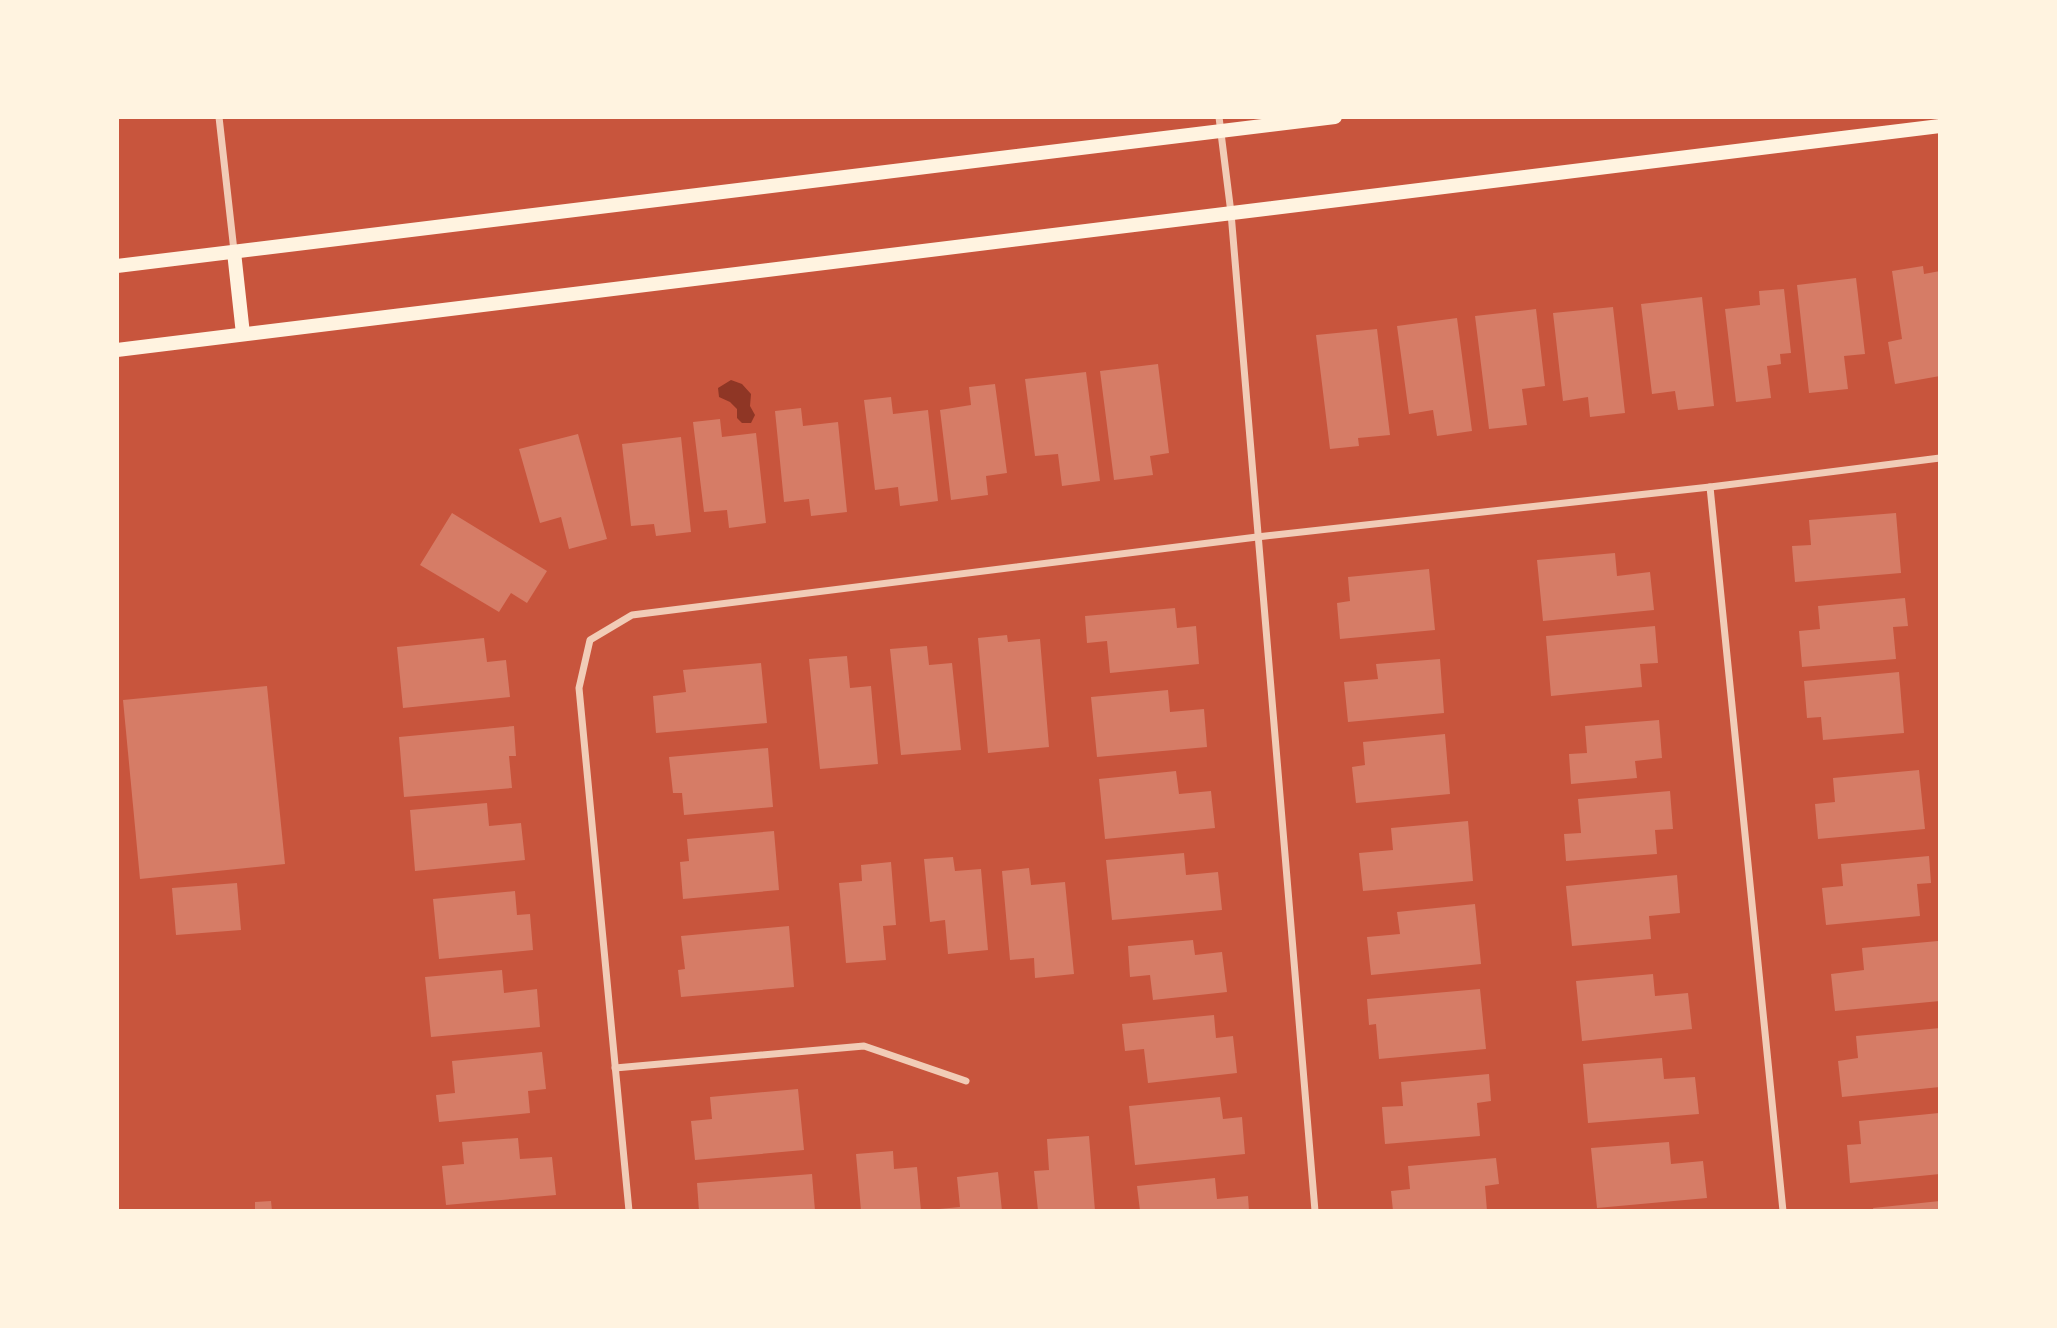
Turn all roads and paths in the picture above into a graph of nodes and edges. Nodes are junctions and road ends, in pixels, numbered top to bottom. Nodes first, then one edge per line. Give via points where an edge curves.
1 (219, 117) edge
2 (1335, 117) edge
3 (1219, 124) edge
4 (1940, 126) edge
5 (1231, 213) junction
6 (234, 252) junction
7 (117, 266) edge
8 (243, 334) junction
9 (117, 349) edge
10 (1940, 458) edge
11 (1710, 487) junction
12 (1257, 537) junction
13 (615, 1068) junction
14 (966, 1081) dead end
15 (629, 1211) edge
16 (1315, 1211) edge
17 (1783, 1211) edge

1 - 6 street
2 - 3 main road
3 - 5 street
3 - 6 main road
4 - 5 main road
5 - 8 main road
5 - 12 street
6 - 7 main road
6 - 8 main road
8 - 9 main road
10 - 11 street
11 - 12 street
11 - 17 street
12 - 13 street via 632,615 590,640 579,688
12 - 16 street
13 - 14 street via 863,1046
13 - 15 street

